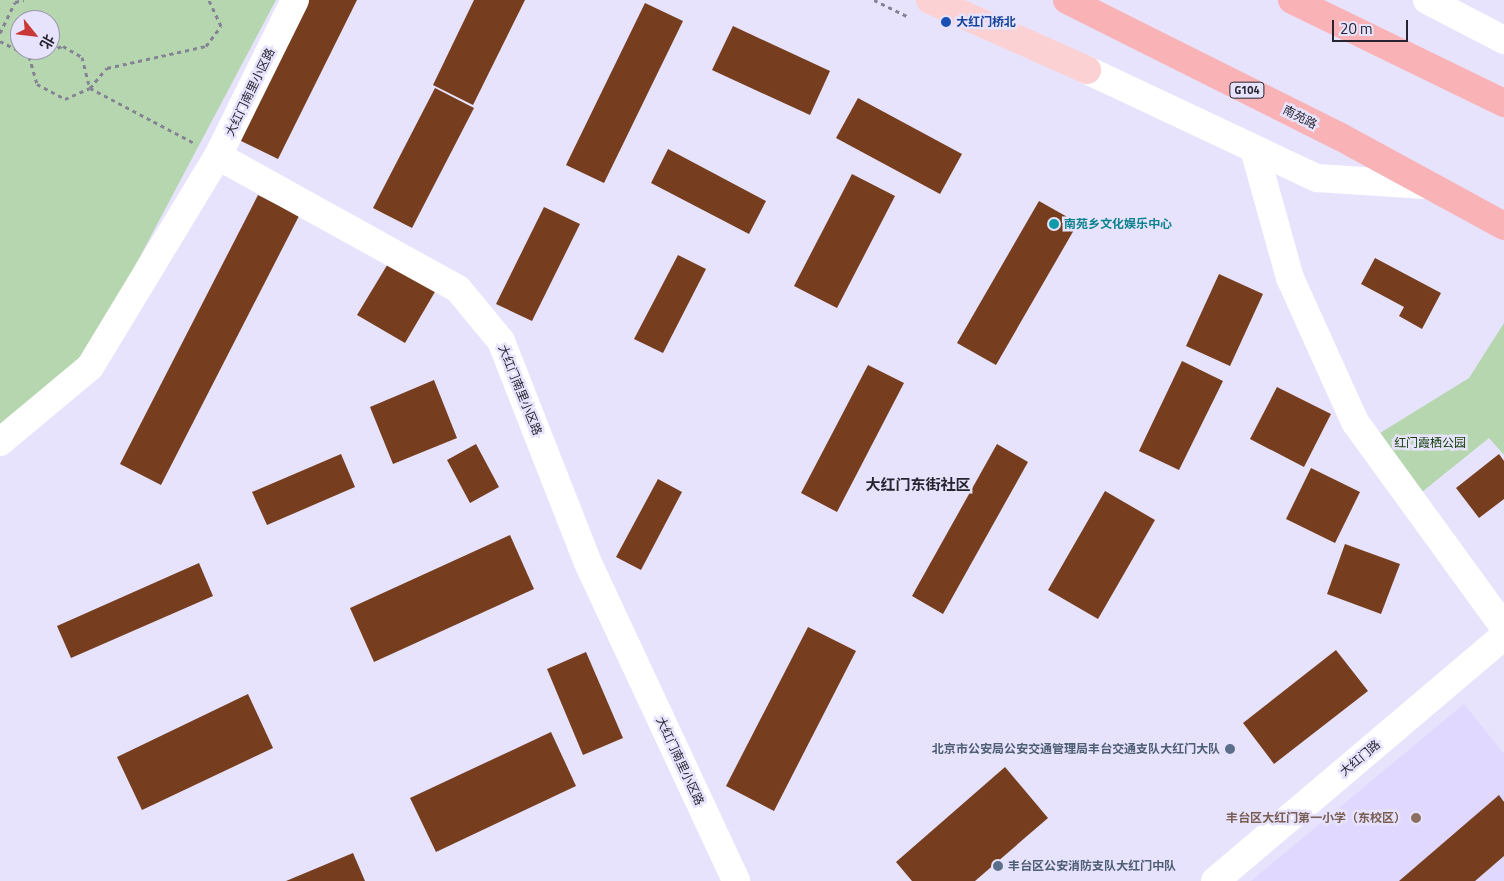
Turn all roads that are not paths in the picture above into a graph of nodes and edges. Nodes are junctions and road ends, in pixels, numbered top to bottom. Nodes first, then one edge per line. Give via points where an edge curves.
1 (295, 0) edge
2 (930, 0) edge
3 (1067, 0) edge
4 (1292, 0) edge
5 (1309, 0) edge
6 (1427, 0) edge
7 (1330, 19) junction
8 (1504, 40) edge
9 (1087, 70) joint
10 (1504, 103) edge
11 (1254, 149) junction
12 (218, 156) junction
13 (1425, 186) junction
14 (1504, 226) edge
15 (0, 442) edge
16 (1504, 627) edge
17 (1504, 636) edge
18 (736, 881) edge
19 (1216, 881) edge

1 - 12 street, 大红门南里小区路
2 - 9 main road
3 - 13 highway, 南苑路 / G104 via 1339,136
4 - 7 highway
5 - 7 highway
6 - 8 street
7 - 10 highway
9 - 11 street
11 - 13 street via 1317,178
11 - 16 street via 1290,278 1355,422
12 - 15 street via 90,367
12 - 18 street, 大红门南里小区路 via 458,289 501,341 588,563
13 - 14 highway, 南苑路 / G104
17 - 19 street, 大红门路

